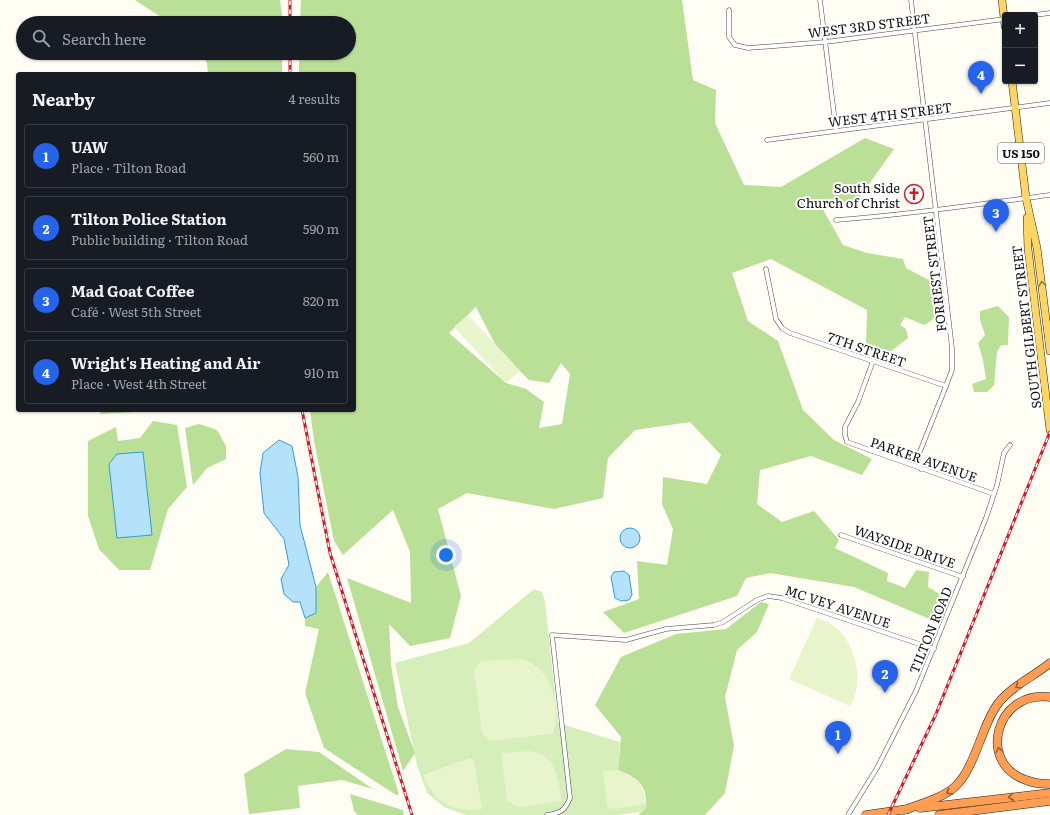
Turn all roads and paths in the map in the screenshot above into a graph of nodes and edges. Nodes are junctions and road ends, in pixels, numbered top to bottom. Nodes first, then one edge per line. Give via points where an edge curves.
1 (820, 0) edge
2 (911, 0) edge
3 (1002, 0) edge
4 (728, 10) dead end
5 (1004, 12) edge
6 (1050, 13) edge
7 (1038, 15) edge
8 (1002, 21) edge
9 (914, 30) junction
10 (825, 42) junction
11 (1012, 84) edge
12 (1050, 103) edge
13 (1015, 108) junction
14 (925, 119) junction
15 (836, 130) junction
16 (767, 140) dead end
17 (1050, 195) edge
18 (1026, 198) junction
19 (936, 209) junction
20 (836, 220) dead end
21 (766, 269) dead end
22 (1050, 351) edge
23 (873, 361) junction
24 (946, 386) junction
25 (1050, 430) edge
26 (1010, 445) dead end
27 (921, 469) junction
28 (994, 494) junction
29 (841, 535) dead end
30 (963, 577) junction
31 (934, 649) junction
32 (1050, 664) edge
33 (1050, 697) edge
34 (1050, 784) edge
35 (1050, 793) edge
36 (1050, 801) edge
37 (904, 810) junction
38 (547, 815) edge
39 (848, 815) edge
40 (866, 815) edge
41 (939, 815) edge

1 - 10 street
2 - 9 street, FORREST STREET
3 - 5 main road
4 - 10 street, WEST 3RD STREET via 729,37 735,45 748,48
6 - 7 street
8 - 9 street, WEST 3RD STREET
9 - 10 street, WEST 3RD STREET
9 - 14 street, FORREST STREET
10 - 15 street
11 - 13 main road, SOUTH GILBERT STREET / US 150
12 - 13 street, WEST 4TH STREET
13 - 14 street, WEST 4TH STREET
13 - 18 main road, SOUTH GILBERT STREET / US 150
14 - 15 street, WEST 4TH STREET
14 - 19 street, FORREST STREET
15 - 16 street, WEST 4TH STREET
17 - 18 street
18 - 19 street
22 -> 18 main road, SOUTH GILBERT STREET / US 150 via 1037,248
18 - 25 main road, SOUTH GILBERT STREET / US 150 via 1028,249
19 - 20 street
19 - 24 street, FORREST STREET via 952,348 952,370
21 - 23 street, 7TH STREET via 776,319 782,328
23 - 24 street, 7TH STREET
23 - 27 street, PARKER AVENUE via 846,426 847,442
24 - 27 street, FORREST STREET via 917,459
26 - 28 street, TILTON ROAD via 1004,453
27 - 28 street, PARKER AVENUE
28 - 30 street, TILTON ROAD
29 - 30 street, WAYSIDE DRIVE
30 - 31 street, TILTON ROAD
31 - 38 street, MC VEY AVENUE via 782,598 768,596 757,600 724,622 714,625 666,629 626,640 552,635 570,798 566,808
31 - 39 street, TILTON ROAD via 895,735
32 -> 37 highway via 1010,692 998,704 991,714 965,777 955,789 944,796
34 -> 33 highway via 1025,780 1013,773 999,754 997,740 1005,714 1016,704 1029,698
35 -> 37 highway
36 - 41 highway
37 - 40 highway

